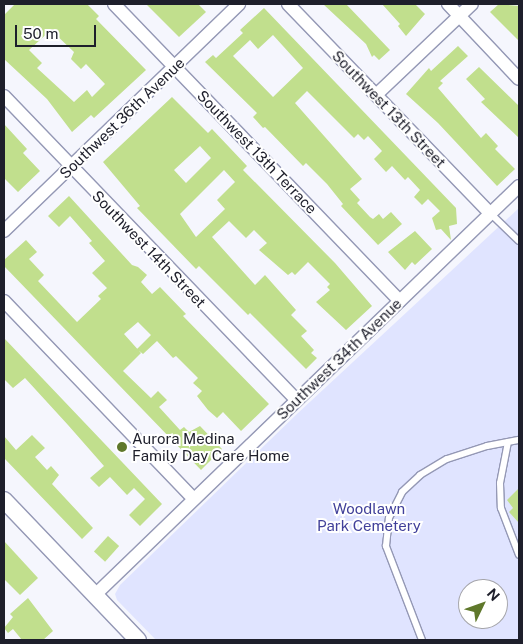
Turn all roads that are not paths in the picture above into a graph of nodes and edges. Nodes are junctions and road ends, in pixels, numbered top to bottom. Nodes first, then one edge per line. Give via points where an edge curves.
1 (114, 4) edge
2 (239, 4) edge
3 (288, 4) edge
4 (448, 4) edge
5 (472, 4) edge
6 (459, 16) junction
7 (174, 67) junction
8 (519, 79) edge
9 (376, 94) junction
10 (4, 96) edge
11 (72, 166) junction
12 (519, 186) edge
13 (490, 213) junction
14 (4, 231) edge
15 (519, 241) edge
16 (4, 301) edge
17 (400, 301) junction
18 (297, 400) junction
19 (519, 440) edge
20 (508, 442) junction
21 (193, 498) junction
22 (4, 500) edge
23 (519, 555) edge
24 (95, 595) junction
25 (138, 640) edge
26 (422, 640) edge

1 - 7 street, Southwest 13th Terrace
2 - 7 street, Southwest 36th Avenue
3 - 9 street, Southwest 13th Street
4 - 6 street
5 - 6 street
6 - 8 street
6 - 9 street
7 - 11 street, Southwest 36th Avenue
7 - 17 street, Southwest 13th Terrace
9 - 13 street, Southwest 13th Street
10 - 11 street, Southwest 14th Street
11 - 14 street, Southwest 36th Avenue
11 - 18 street, Southwest 14th Street
12 - 13 street, Southwest 34th Avenue
13 - 15 lane
13 - 17 street, Southwest 34th Avenue
16 - 21 street
17 - 18 street, Southwest 34th Avenue
18 - 21 street, Southwest 34th Avenue
19 - 20 lane
20 - 23 lane via 500,483 501,508
20 - 26 lane via 447,459 420,475 402,492 390,518 386,546
21 - 24 street, Southwest 34th Avenue
22 - 24 street
24 - 25 street

